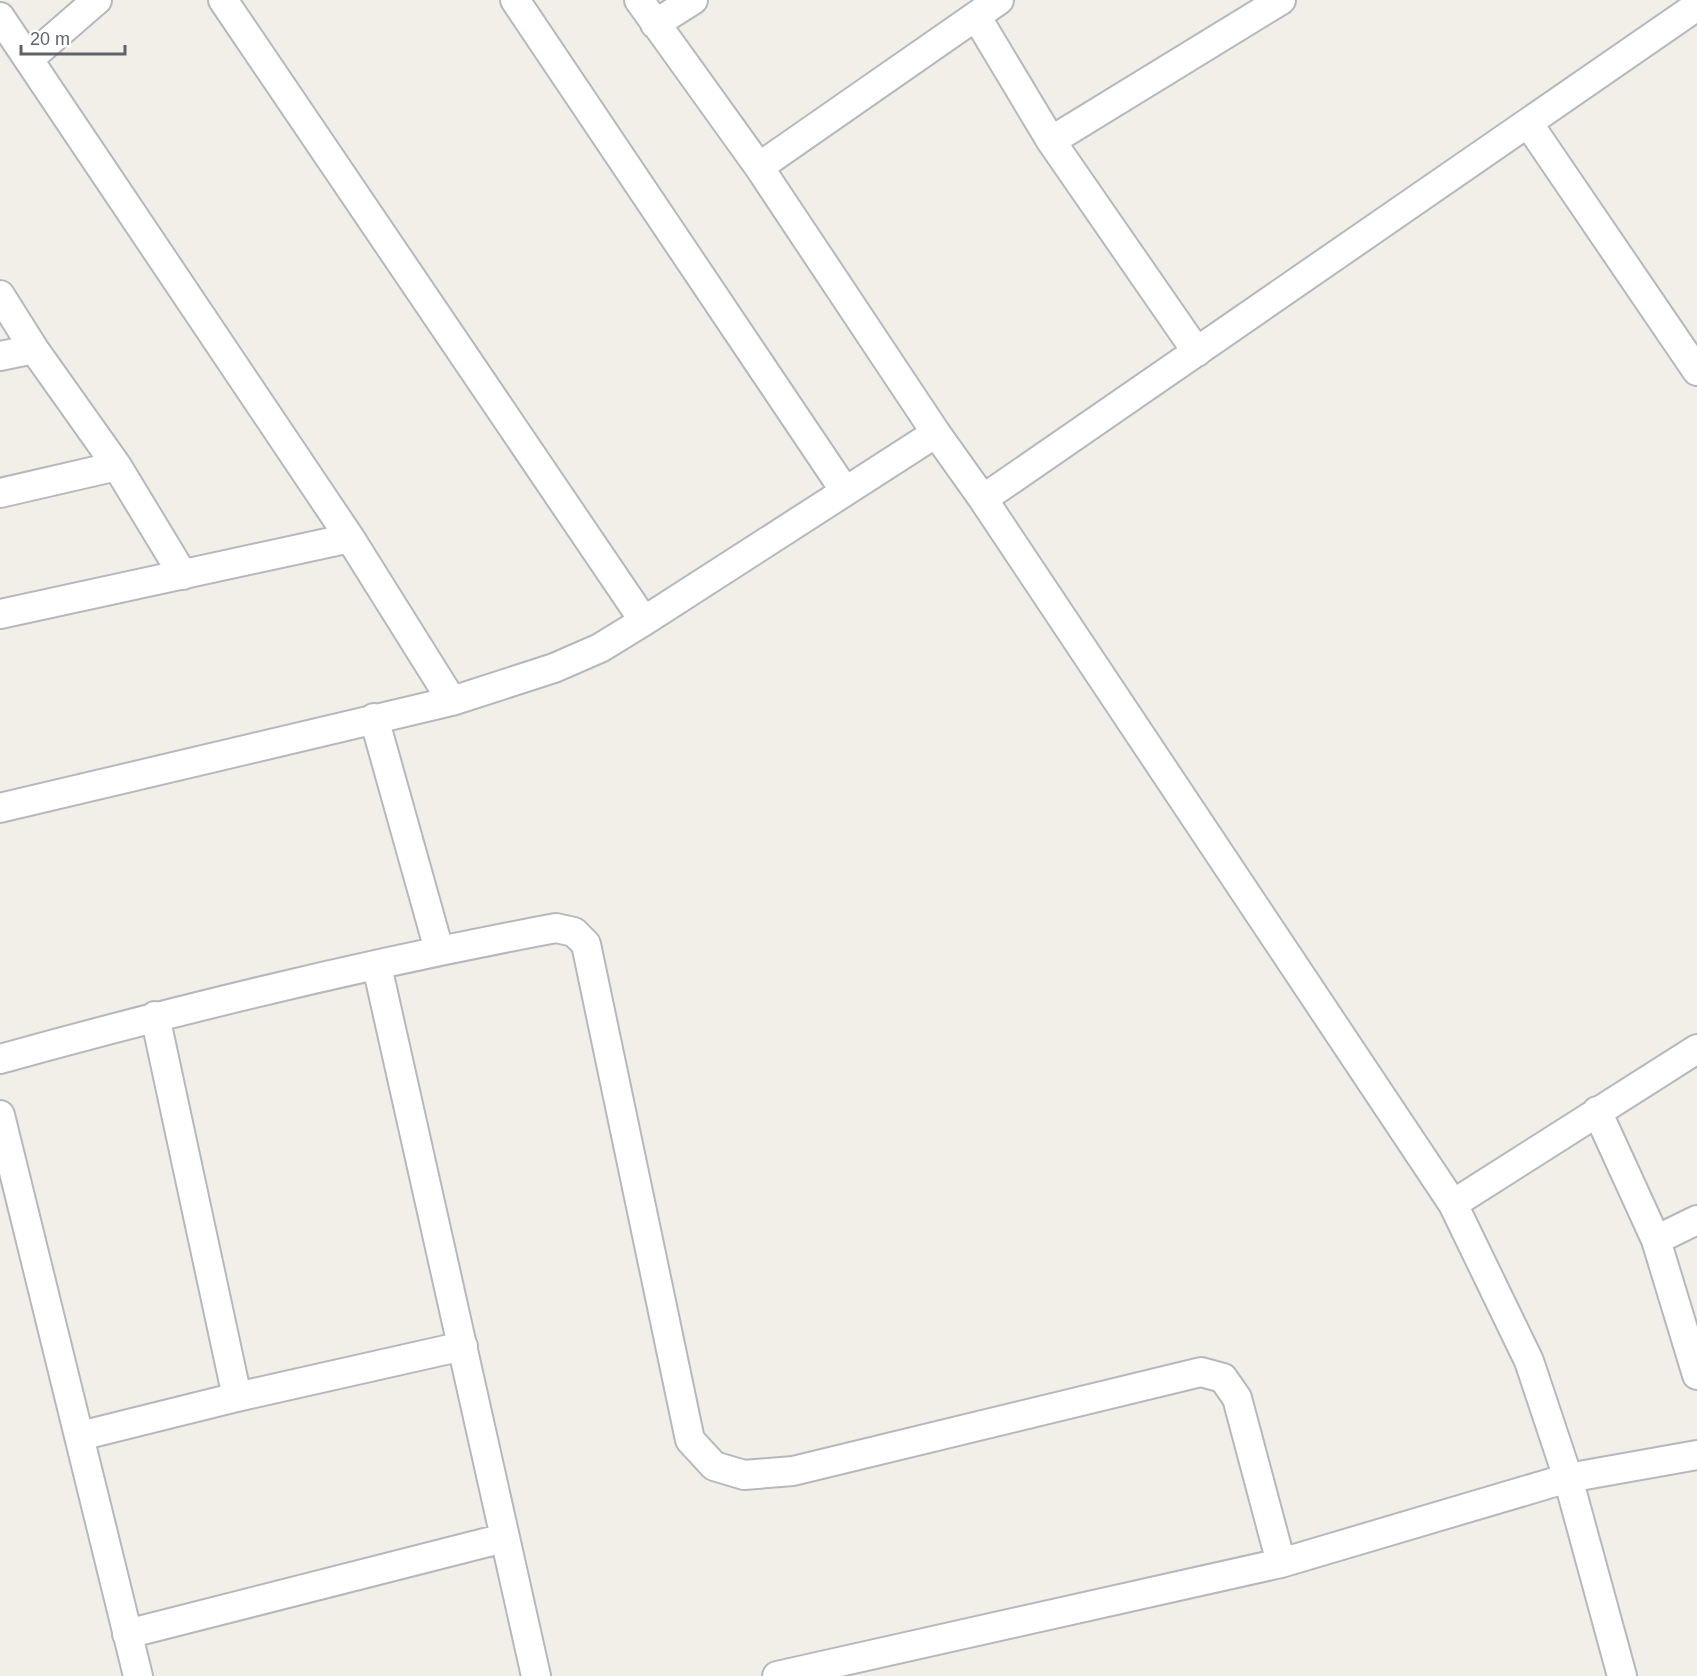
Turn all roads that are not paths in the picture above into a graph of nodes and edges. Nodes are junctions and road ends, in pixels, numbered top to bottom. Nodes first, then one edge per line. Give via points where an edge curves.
1 (97, 0) edge
2 (223, 0) edge
3 (515, 0) edge
4 (639, 0) edge
5 (693, 0) edge
6 (999, 0) edge
7 (1281, 0) edge
8 (1697, 6) edge
9 (976, 16) junction
10 (0, 17) edge
11 (655, 24) junction
12 (29, 58) junction
13 (1528, 123) junction
14 (1051, 141) junction
15 (759, 166) junction
16 (0, 295) edge
17 (34, 349) junction
18 (1197, 352) junction
19 (0, 356) edge
20 (1697, 371) edge
21 (936, 433) junction
22 (117, 466) junction
23 (845, 491) junction
24 (0, 493) edge
25 (983, 499) junction
26 (350, 538) junction
27 (183, 575) junction
28 (0, 614) edge
29 (644, 621) junction
30 (452, 700) junction
31 (374, 718) junction
32 (0, 808) edge
33 (439, 950) junction
34 (377, 966) junction
35 (155, 1016) junction
36 (1697, 1049) edge
37 (0, 1059) edge
38 (1597, 1111) junction
39 (0, 1115) edge
40 (1453, 1204) junction
41 (1697, 1220) edge
42 (1656, 1240) junction
43 (463, 1346) junction
44 (1697, 1375) edge
45 (237, 1397) junction
46 (80, 1436) junction
47 (1697, 1455) edge
48 (1568, 1478) junction
49 (504, 1538) junction
50 (1281, 1563) junction
51 (127, 1634) junction
52 (138, 1676) edge
53 (536, 1676) edge
54 (777, 1676) edge
55 (1622, 1676) edge

1 - 12 street
2 - 29 street
3 - 23 street
4 - 11 street
5 - 11 street
6 - 9 street
7 - 14 street
8 - 13 street
9 - 14 street
9 - 15 street
10 - 12 street
11 - 15 street
12 - 26 street
13 - 18 street
13 - 20 street
14 - 18 street
15 - 21 street
16 - 17 street
17 - 19 street
17 - 22 street
18 - 25 street
21 - 23 street
21 - 25 street
22 - 24 street
22 - 27 street
23 - 29 street
25 - 40 street
26 - 27 street
26 - 30 street
27 - 28 street
29 - 30 street via 600,648 554,668
30 - 31 street
31 - 32 street
31 - 33 street
33 - 34 street
33 - 50 street via 556,928 574,932 586,944 690,1440 714,1466 744,1475 793,1470 1201,1372 1223,1378 1237,1398
34 - 35 street
34 - 43 street
35 - 37 street
35 - 45 street
36 - 38 street
38 - 40 street
38 - 42 street
39 - 46 street
40 - 48 street via 1529,1361
41 - 42 street
42 - 44 street
43 - 45 street
43 - 49 street
45 - 46 street
46 - 51 street
47 - 48 street
48 - 50 street
48 - 55 street
49 - 51 street
49 - 53 street
50 - 54 street
51 - 52 street

